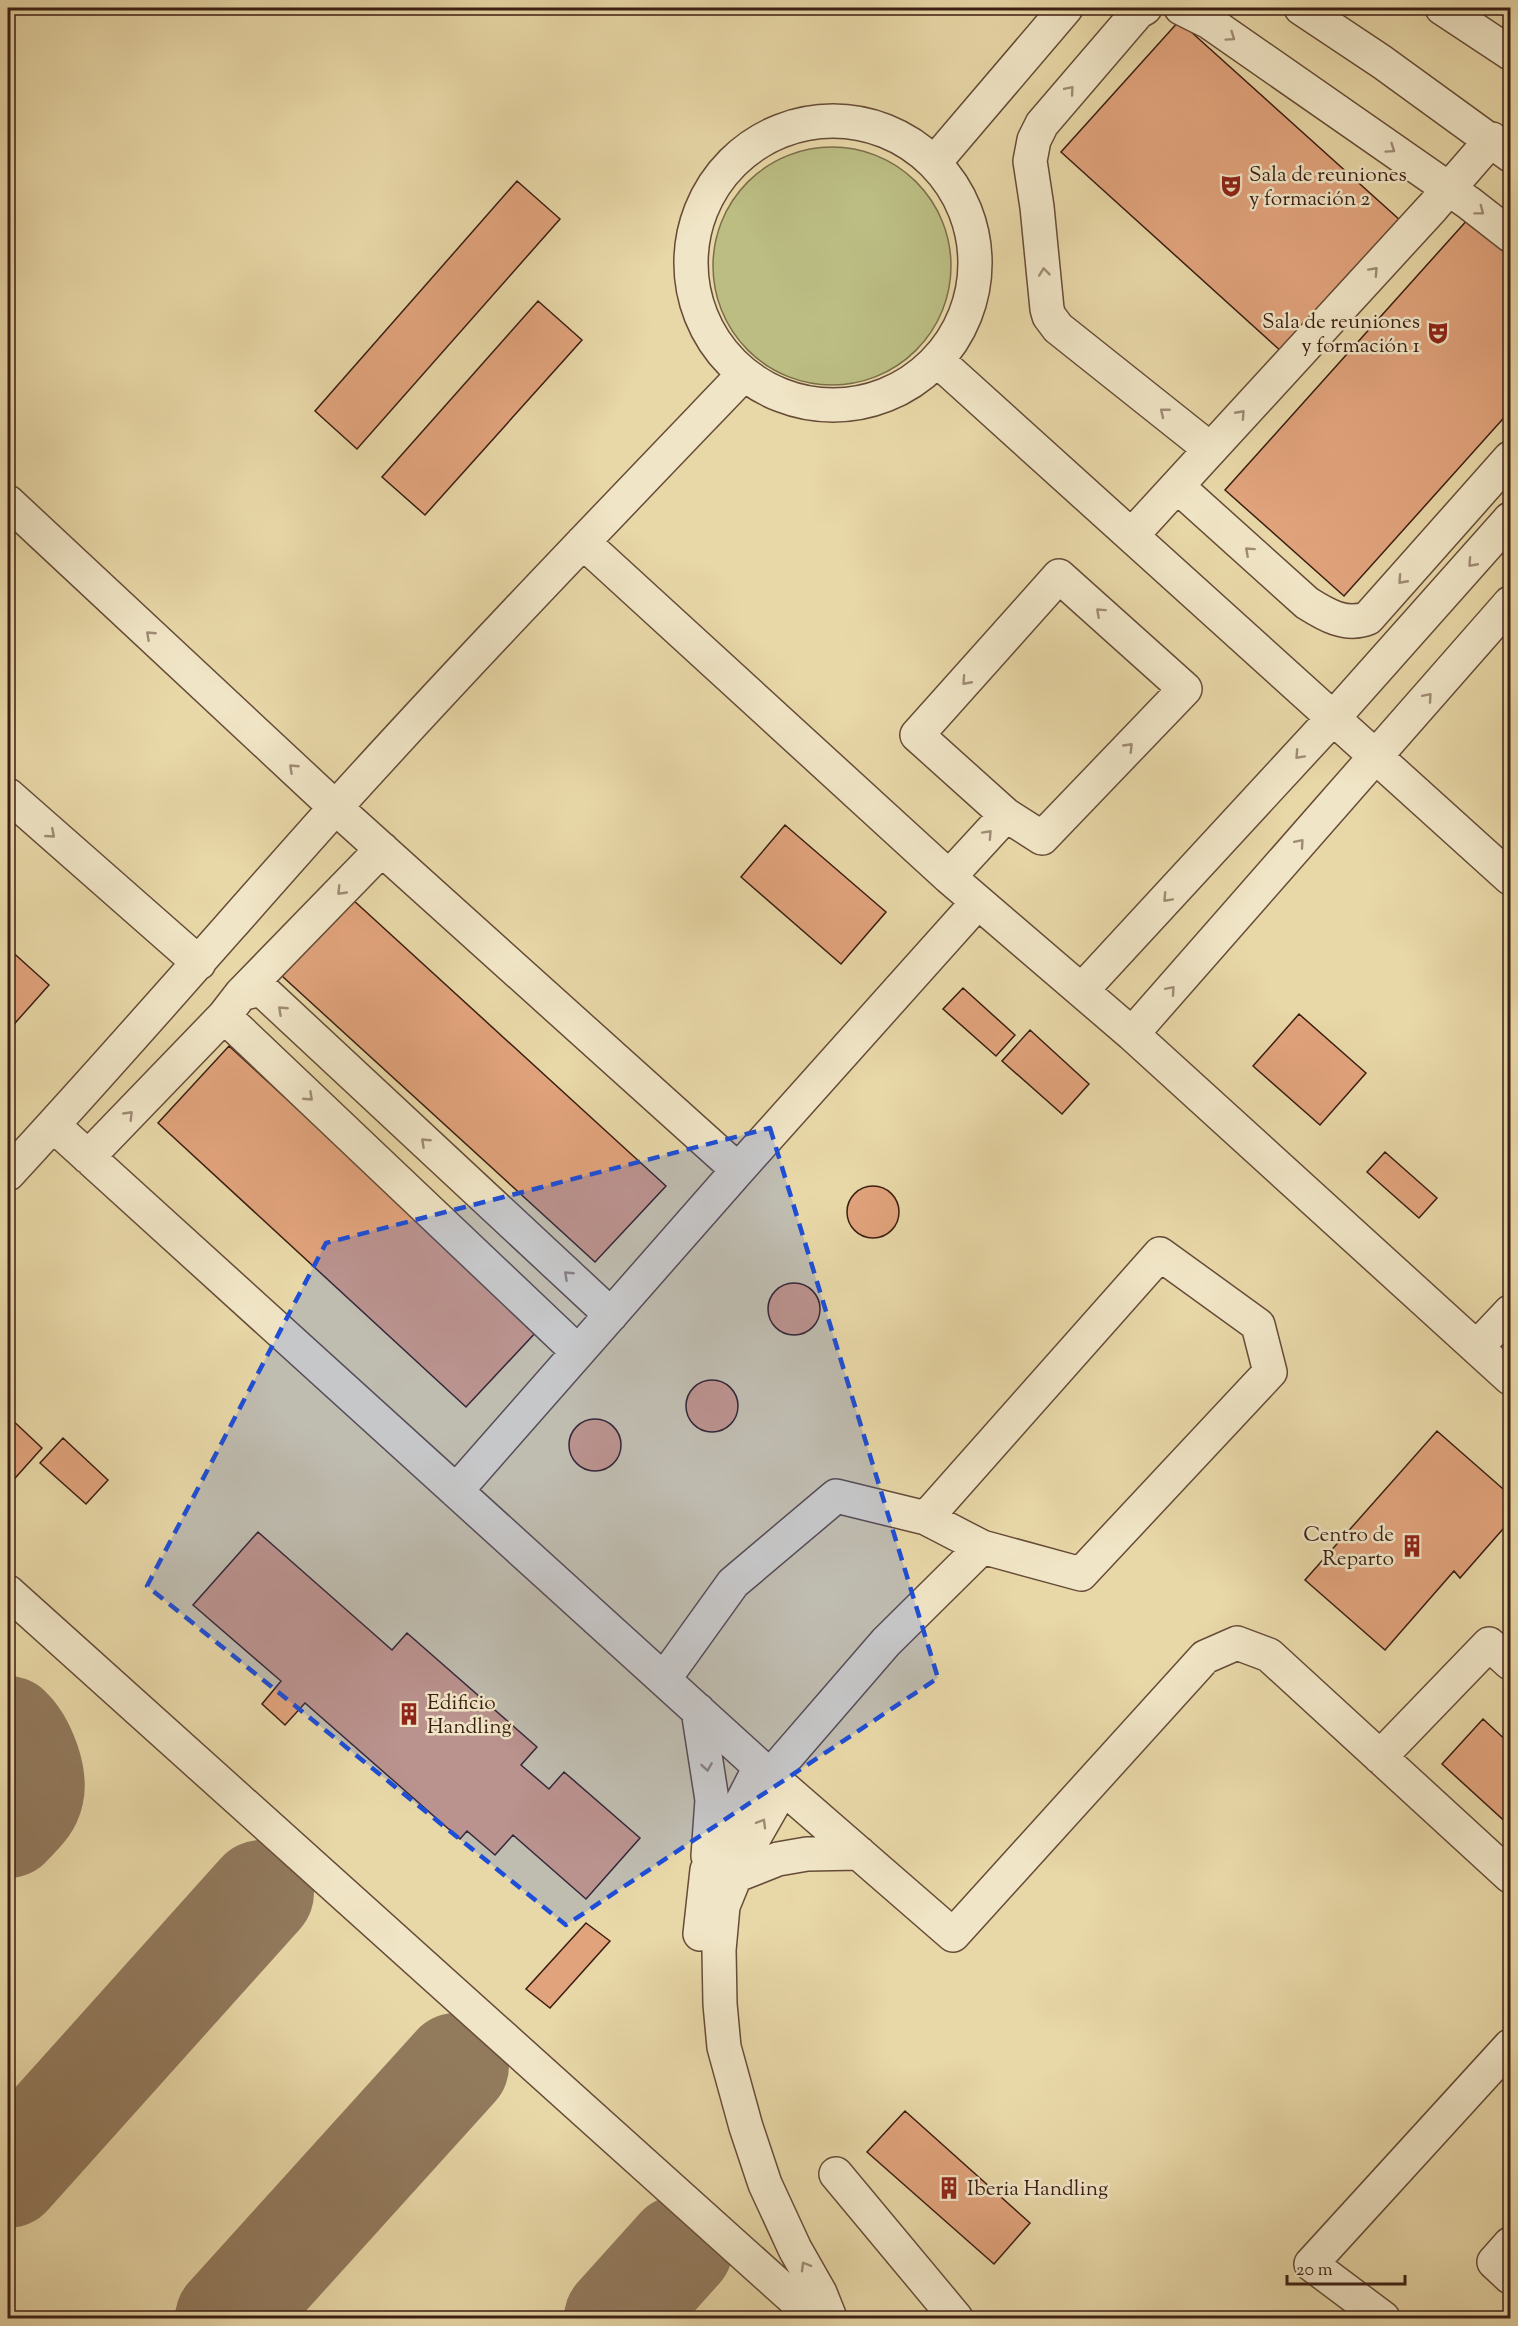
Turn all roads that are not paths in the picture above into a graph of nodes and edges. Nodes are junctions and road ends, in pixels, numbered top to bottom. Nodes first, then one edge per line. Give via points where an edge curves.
1 (1066, 8) edge
2 (1145, 8) edge
3 (1180, 8) edge
4 (1301, 8) edge
5 (1442, 8) edge
6 (1510, 53) edge
7 (1501, 147) edge
8 (934, 163) junction
9 (1449, 189) junction
10 (1510, 235) edge
11 (937, 360) junction
12 (743, 375) junction
13 (1210, 449) junction
14 (1510, 458) edge
15 (1177, 486) junction
16 (8, 502) edge
17 (1510, 519) edge
18 (1132, 536) junction
19 (583, 542) junction
20 (1510, 603) edge
21 (1334, 717) junction
22 (1376, 757) junction
23 (8, 795) edge
24 (336, 808) junction
25 (1006, 815) junction
26 (382, 849) junction
27 (949, 877) junction
28 (1510, 878) edge
29 (977, 903) junction
30 (199, 963) junction
31 (1082, 990) junction
32 (232, 1005) junction
33 (1132, 1034) junction
34 (53, 1125) junction
35 (88, 1157) junction
36 (738, 1170) junction
37 (8, 1174) edge
38 (1510, 1312) edge
39 (611, 1315) junction
40 (1477, 1347) junction
41 (578, 1352) junction
42 (1510, 1378) edge
43 (456, 1491) junction
44 (926, 1518) junction
45 (982, 1547) junction
46 (8, 1592) edge
47 (1510, 1663) edge
48 (664, 1679) junction
49 (698, 1710) junction
50 (1380, 1757) junction
51 (771, 1776) junction
52 (859, 1853) junction
53 (721, 1873) junction
54 (1510, 1876) edge
55 (1510, 2046) edge
56 (836, 2174) dead end
57 (1510, 2244) edge
58 (1510, 2277) edge
59 (786, 2291) junction
60 (815, 2319) edge
61 (830, 2319) edge
62 (956, 2319) edge
63 (1383, 2319) edge

1 - 8 street
13 -> 2 street via 1058,328 1047,309 1030,161 1034,140 1049,115
3 -> 9 street via 1209,22
4 - 7 street
5 - 6 street
7 - 9 street
8 - 11 street via 960,198 974,239 974,283 962,325
8 - 12 street via 897,135 853,121 806,122 762,138 726,166 701,206 690,251 694,297 712,340
9 -> 10 street
13 -> 9 street
11 - 12 street via 904,387 864,402 822,405 780,396
11 - 18 street
12 - 19 street
13 - 15 street
14 -> 15 street via 1368,618 1357,622 1329,616 1307,603
15 - 18 street
24 -> 16 street
17 -> 21 street
18 - 21 street
19 - 24 street
19 - 27 street
22 -> 20 street
21 - 22 street
21 -> 31 street
22 - 28 street
33 -> 22 street
23 -> 30 street
24 - 26 street
24 - 30 street
25 -> 25 street via 1042,838 1185,689 1059,576 917,735
27 -> 25 street
26 -> 32 street
26 - 36 street
27 - 29 street
29 - 31 street
29 - 36 street
30 - 34 street
31 - 33 street
35 -> 32 street
39 -> 32 street via 261,990
32 -> 41 street
33 - 40 street
34 - 35 street
34 - 37 street
35 - 43 street
36 - 39 street
38 - 40 street
39 - 41 street
40 - 42 street
41 - 43 street
43 - 48 street
44 - 45 street
44 - 45 street via 1160,1254 1257,1325 1270,1372 1081,1574
44 - 48 street via 836,1496 733,1583
45 - 51 street via 886,1642
46 - 59 street
47 - 50 street via 1489,1644
48 - 49 street
49 - 51 street
49 -> 53 street
50 - 52 street via 1269,1655 1237,1643 1205,1657 953,1935
50 - 54 street
51 - 52 street
51 - 53 street via 743,1857
52 - 53 street via 797,1856
53 - 59 street via 699,1929 700,1996 724,2131
61 -> 53 street via 765,2184 724,2047 719,1950
55 - 63 street via 1311,2264
56 - 62 street
57 - 58 street via 1494,2262
59 - 60 street

